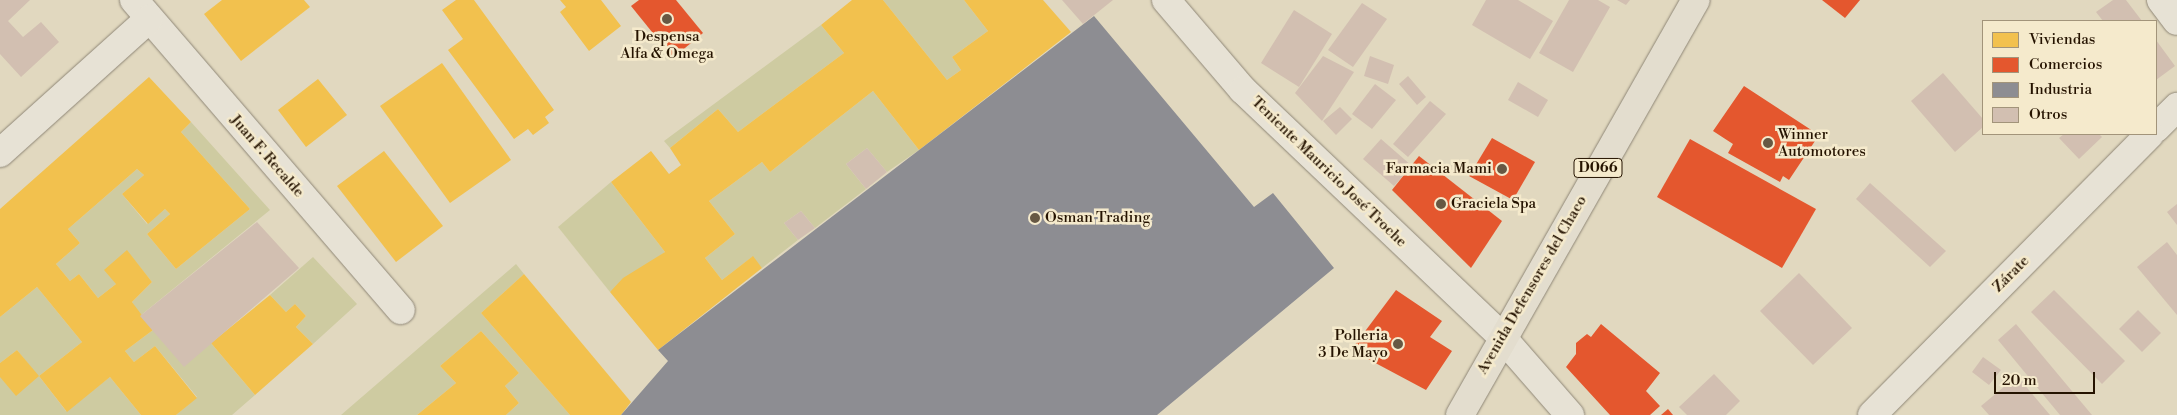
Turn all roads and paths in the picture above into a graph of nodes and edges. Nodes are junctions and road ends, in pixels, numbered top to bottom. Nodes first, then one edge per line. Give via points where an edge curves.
1 (1166, 0) edge
2 (1696, 0) edge
3 (2161, 0) edge
4 (141, 9) edge
5 (2177, 21) edge
6 (2177, 107) edge
7 (2157, 127) edge
8 (2149, 135) edge
9 (0, 153) edge
10 (401, 310) dead end
11 (1501, 336) junction
12 (1460, 415) edge
13 (1570, 415) edge
14 (1872, 415) edge

1 - 11 street, Teniente Mauricio José Troche via 1243,90
2 - 11 main road, Avenida Defensores del Chaco / D066
3 - 5 street
4 - 9 street
4 - 10 street, Juan F. Recalde
6 - 7 street
8 - 14 street, Zárate
11 - 12 main road, Avenida Defensores del Chaco / D066
11 - 13 street, Teniente Mauricio José Troche

